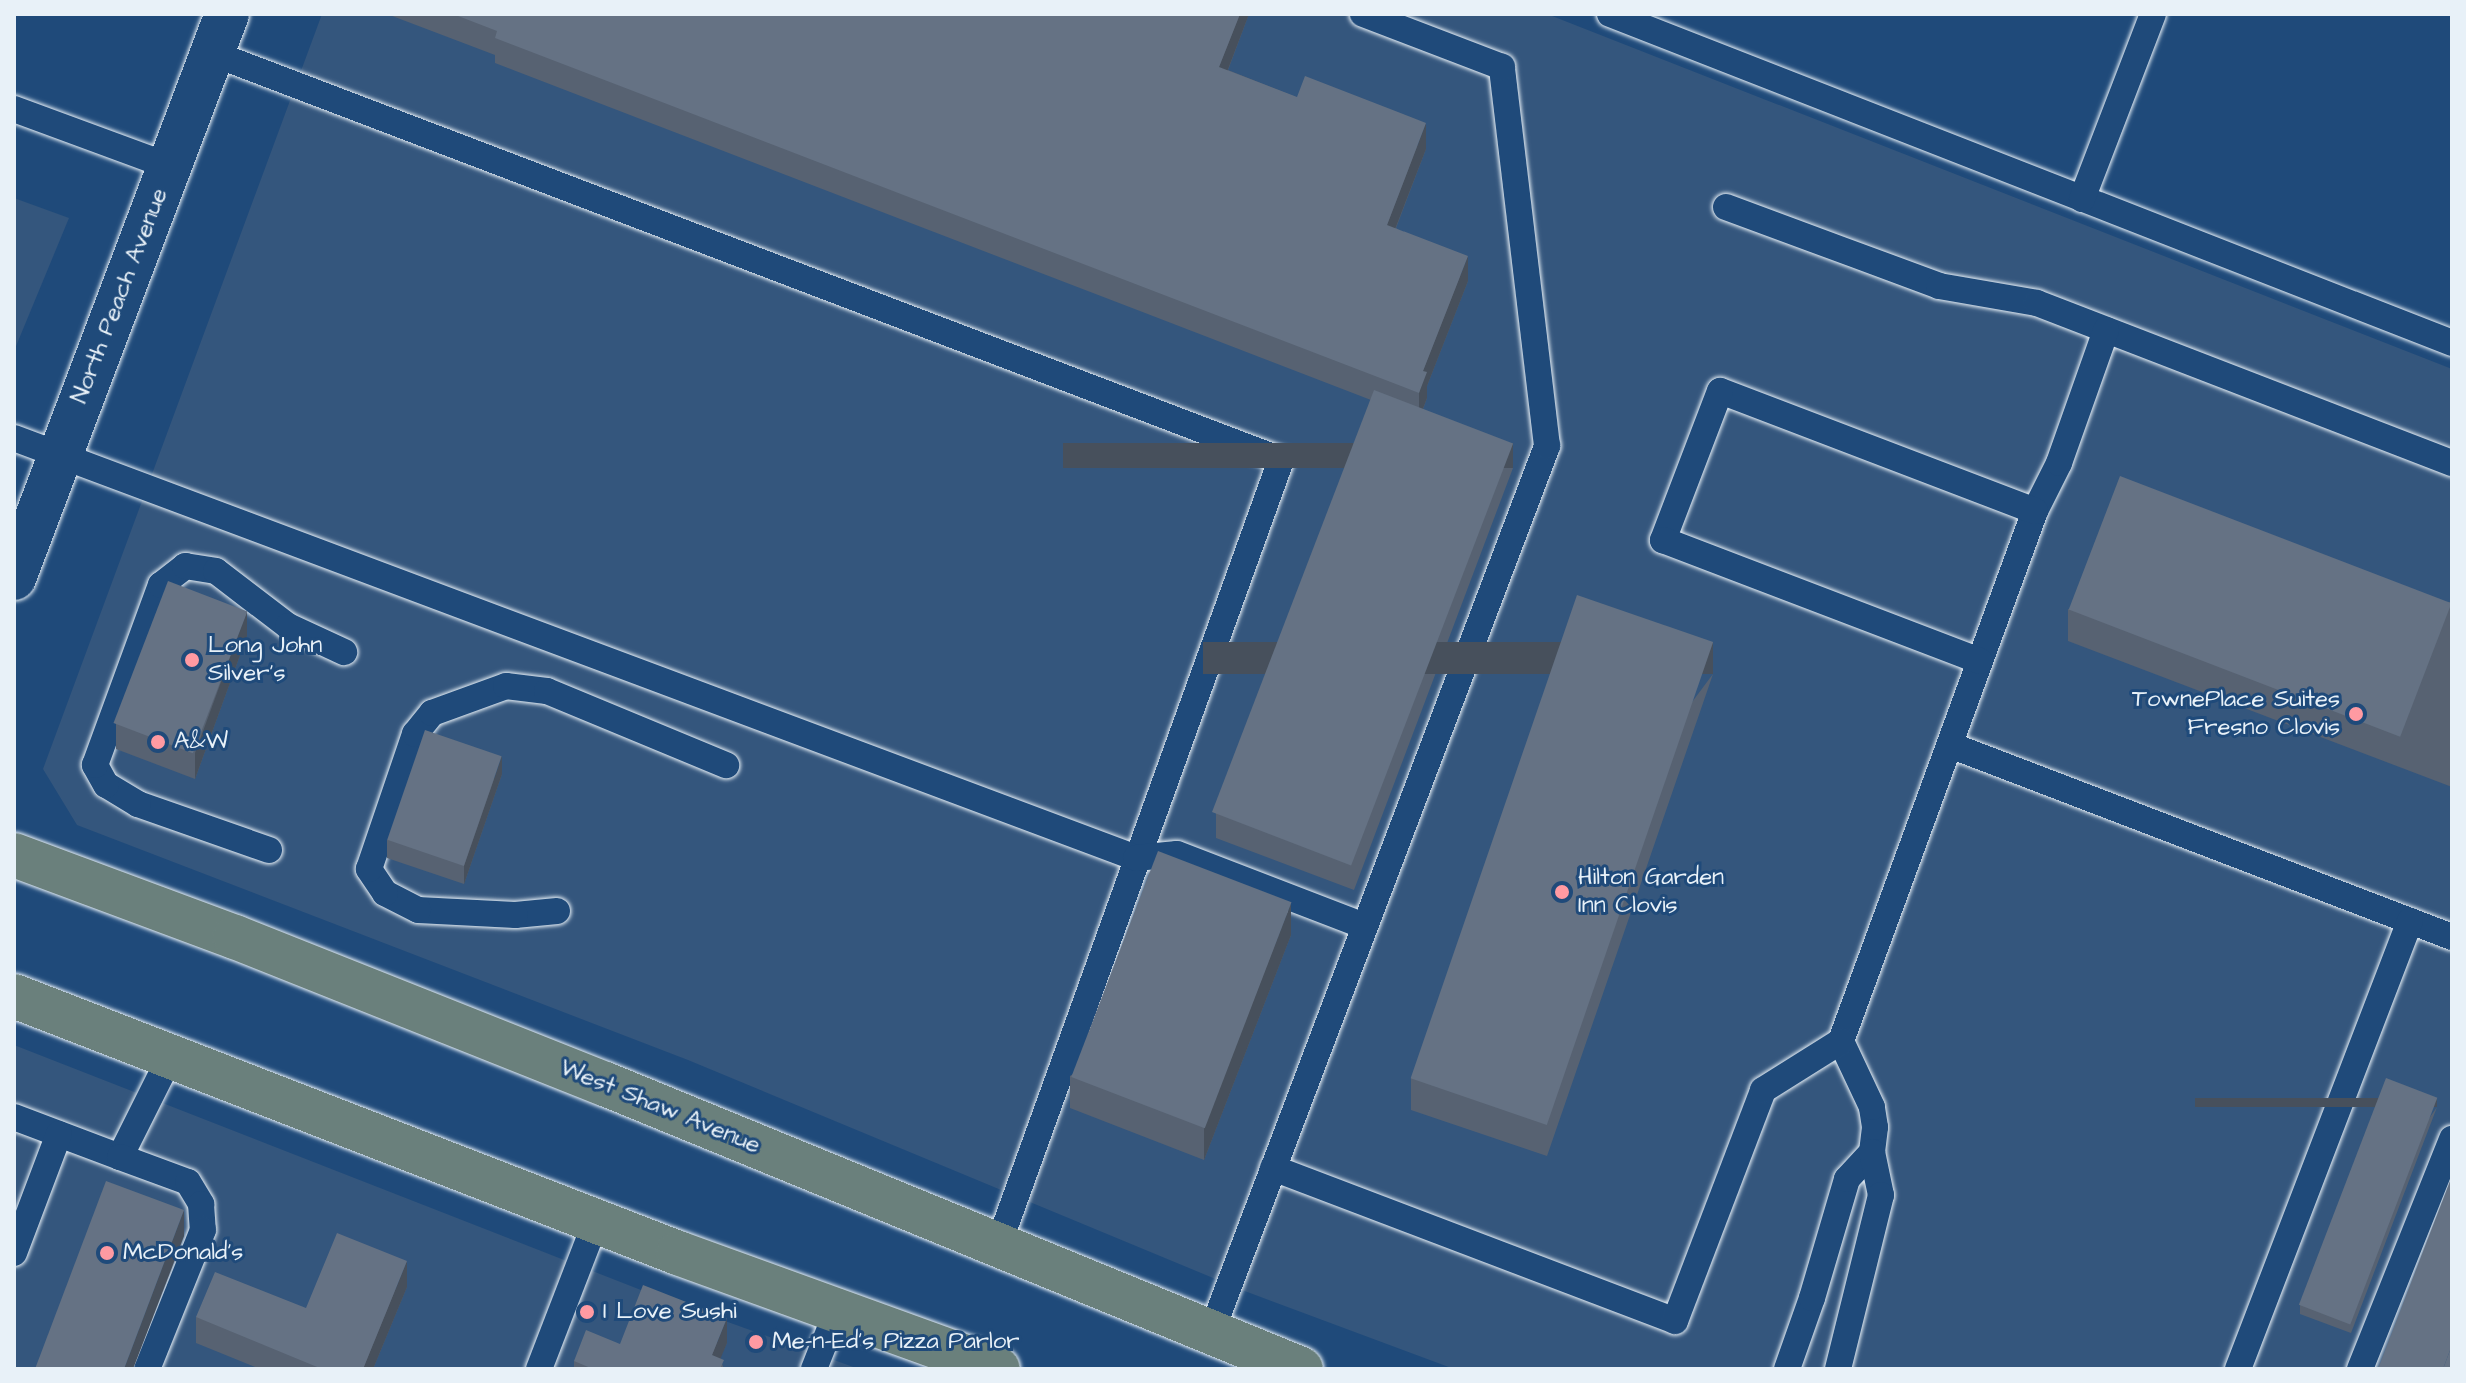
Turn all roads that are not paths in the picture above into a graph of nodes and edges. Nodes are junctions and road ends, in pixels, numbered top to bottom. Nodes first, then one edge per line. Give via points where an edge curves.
1 (1363, 14) edge
2 (1610, 14) edge
3 (2153, 14) edge
4 (220, 34) edge
5 (14, 109) edge
6 (169, 166) junction
7 (2082, 199) junction
8 (1726, 207) dead end
9 (2106, 330) junction
10 (2452, 343) edge
11 (14, 438) edge
12 (60, 454) junction
13 (2452, 463) edge
14 (2035, 511) junction
15 (14, 578) edge
16 (344, 652) dead end
17 (1980, 661) junction
18 (1950, 745) junction
19 (726, 765) dead end
20 (269, 850) dead end
21 (14, 855) edge
22 (1136, 858) junction
23 (557, 911) dead end
24 (2410, 921) junction
25 (1365, 926) junction
26 (2452, 937) edge
27 (14, 996) edge
28 (1841, 1041) junction
29 (171, 1055) junction
30 (14, 1117) edge
31 (59, 1134) junction
32 (2452, 1139) edge
33 (1872, 1152) junction
34 (120, 1157) junction
35 (1273, 1168) junction
36 (596, 1221) junction
37 (998, 1246) junction
38 (14, 1253) edge
39 (837, 1311) junction
40 (1211, 1333) junction
41 (147, 1369) edge
42 (539, 1369) edge
43 (814, 1369) edge
44 (998, 1369) edge
45 (1301, 1369) edge
46 (1787, 1369) edge
47 (1838, 1369) edge
48 (2238, 1369) edge
49 (2360, 1369) edge

1 - 25 lane via 1502,67 1547,446
2 - 7 lane
3 - 7 lane
4 - 6 main road, North Peach Avenue
4 - 22 lane via 1281,460
5 - 6 lane
6 - 12 main road, North Peach Avenue
7 - 10 lane
8 - 9 lane via 1939,286 2037,303
9 - 13 lane
9 - 14 lane via 2059,463
11 - 12 lane
12 - 15 main road, North Peach Avenue
12 - 22 lane
14 - 17 lane
14 - 17 lane via 1720,391 1663,540
16 - 20 lane via 288,626 216,571 185,566 161,585 95,765 106,785 138,804
17 - 18 lane
18 - 24 lane
18 - 28 lane
19 - 23 lane via 547,691 506,686 432,713 415,734 369,869 385,893 418,910 515,915
21 - 37 main road, West Shaw Avenue via 250,943
22 - 25 lane via 1177,854
22 - 37 lane
24 - 26 lane
24 - 48 lane
25 - 35 lane
27 - 29 main road
28 - 33 lane via 1872,1107
28 - 35 lane via 1763,1090 1675,1321
29 - 34 lane
29 - 36 main road
30 - 31 lane
31 - 34 lane
31 - 38 lane
32 - 49 lane
33 - 46 lane via 1847,1179
33 - 47 lane via 1881,1195
34 - 41 lane via 188,1182 201,1204 203,1230
35 - 40 lane
36 - 39 main road
36 - 42 lane
37 - 40 main road, West Shaw Avenue
39 - 43 lane
39 - 44 main road
40 - 45 main road, West Shaw Avenue

